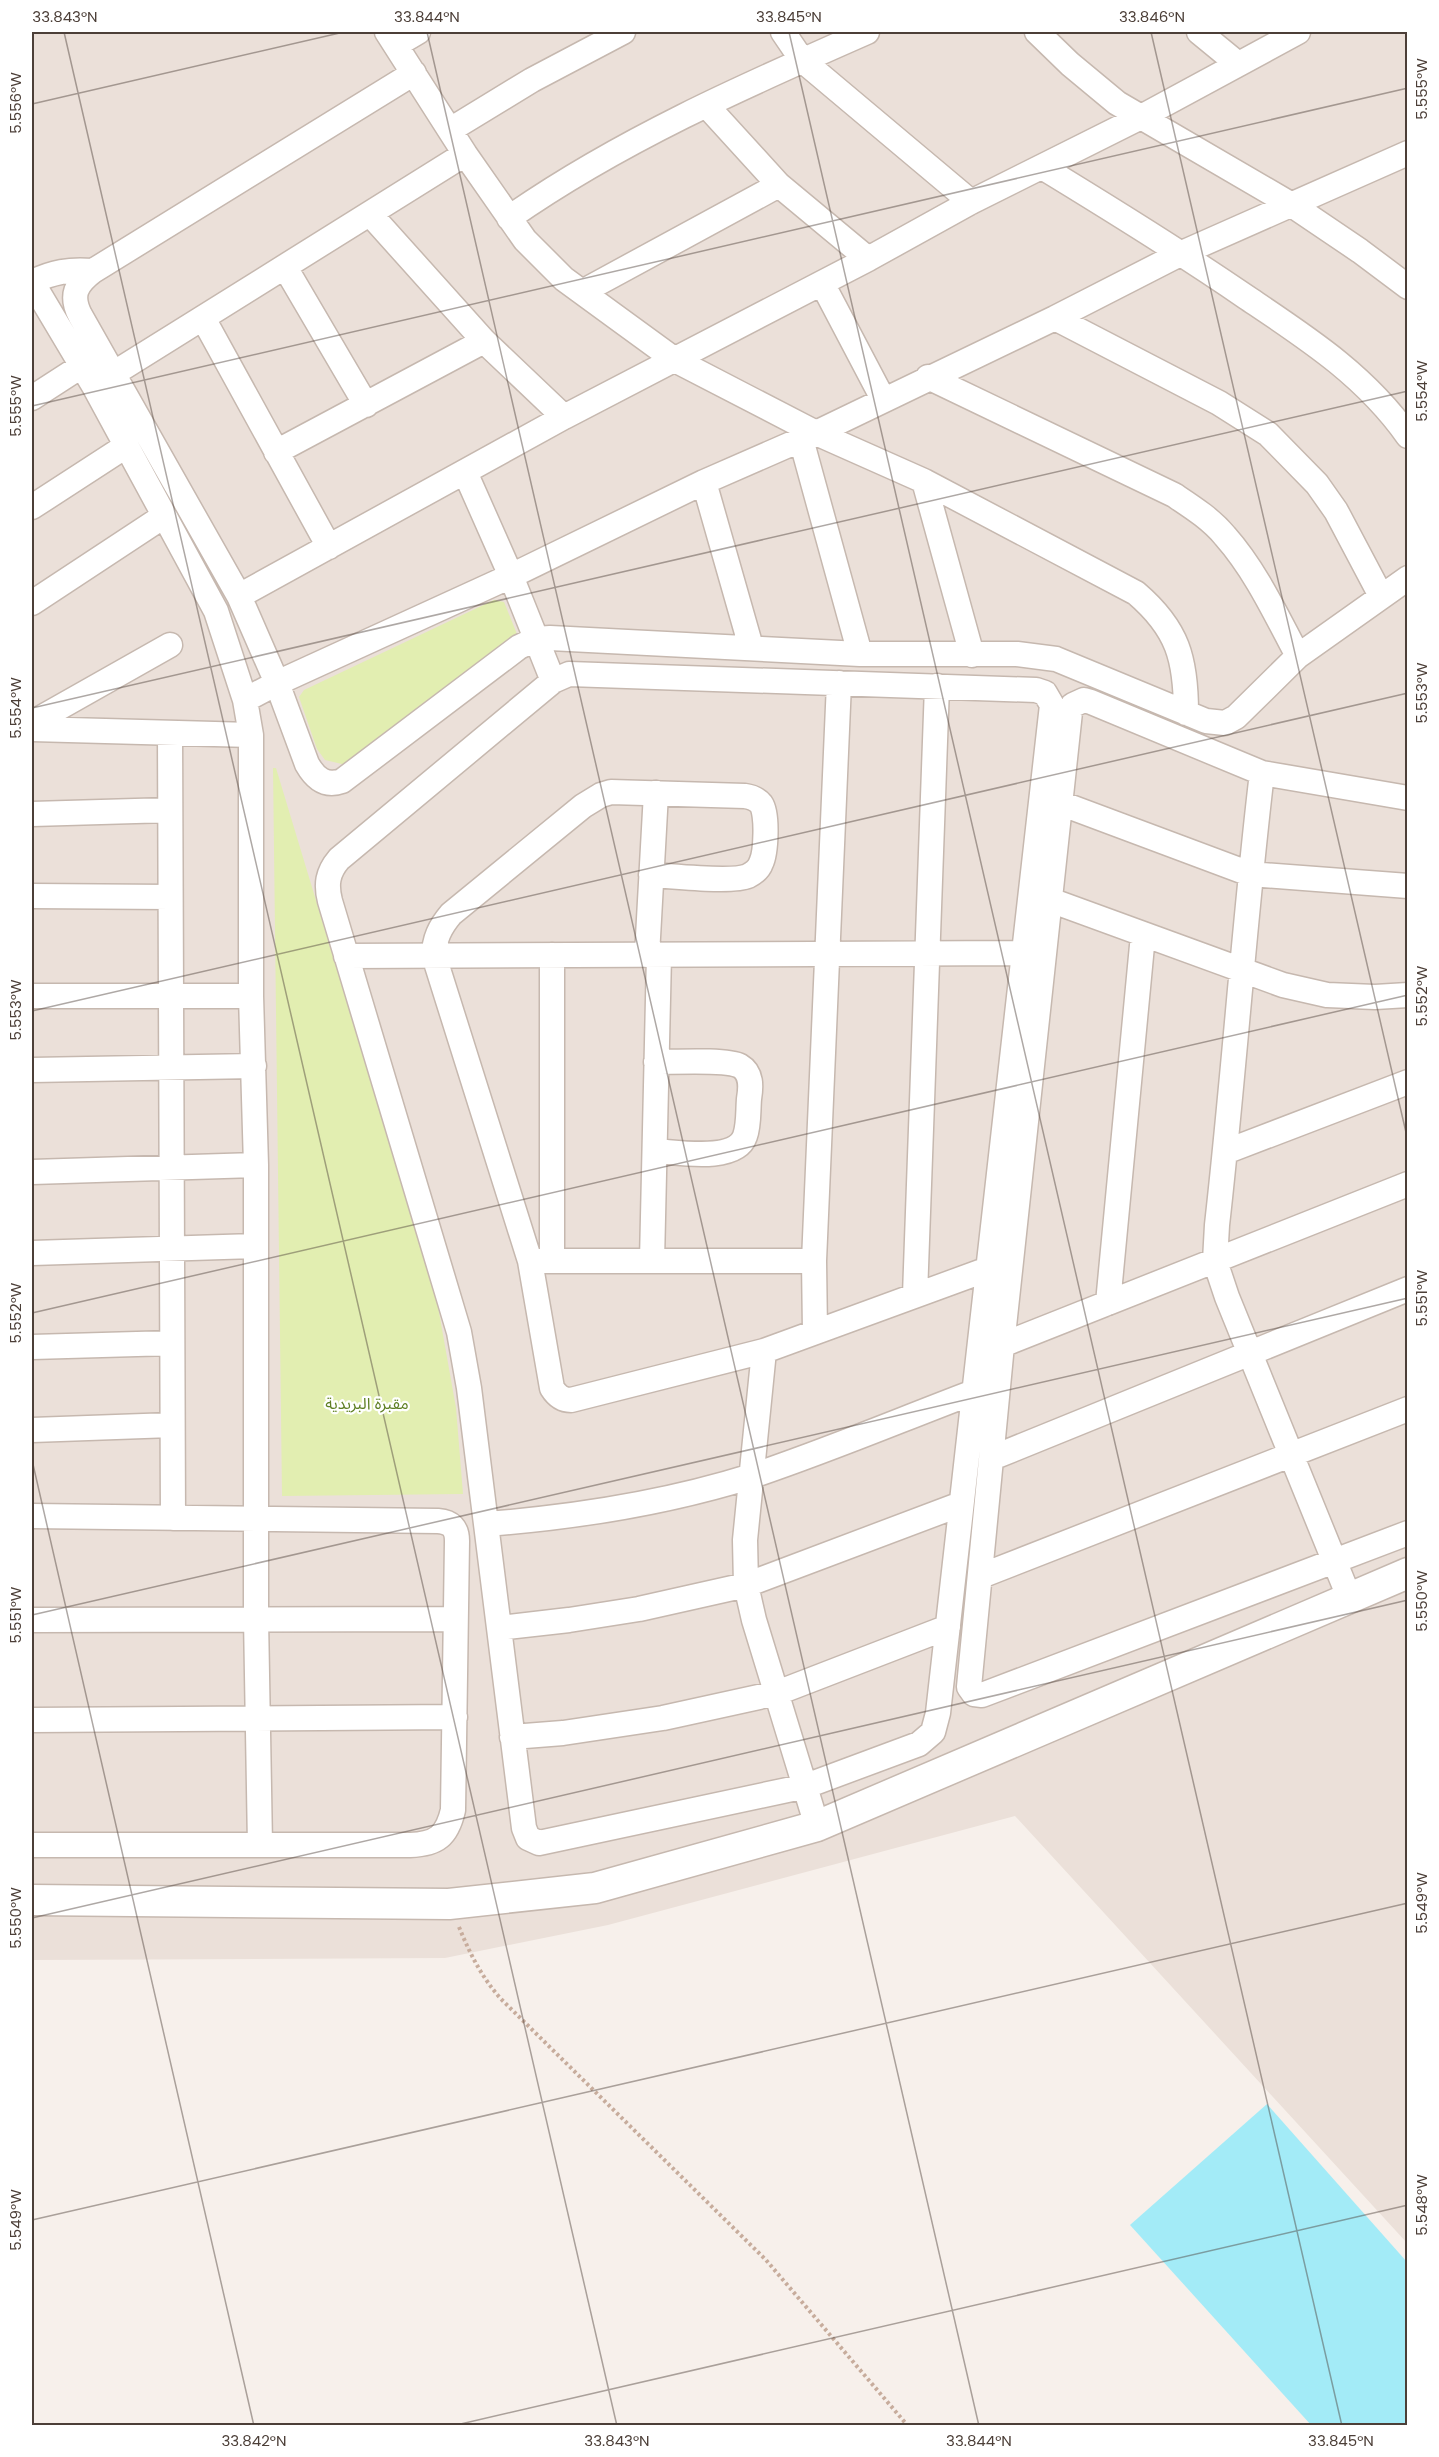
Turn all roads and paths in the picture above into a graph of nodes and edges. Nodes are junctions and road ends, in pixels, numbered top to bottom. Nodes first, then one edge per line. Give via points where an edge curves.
1 (418, 32) edge
2 (623, 32) edge
3 (783, 32) edge
4 (867, 32) edge
5 (1037, 32) edge
6 (1199, 32) edge
7 (1298, 32) edge
8 (391, 38) edge
9 (802, 60) junction
10 (1238, 64) junction
11 (414, 74) junction
12 (707, 106) junction
13 (1141, 117) junction
14 (450, 130) junction
15 (465, 154) junction
16 (1407, 154) edge
17 (1042, 167) junction
18 (779, 185) junction
19 (971, 202) junction
20 (1292, 206) junction
21 (370, 214) junction
22 (509, 218) junction
23 (1182, 253) junction
24 (868, 259) junction
25 (285, 267) junction
26 (93, 271) junction
27 (822, 283) junction
28 (1407, 287) edge
29 (582, 292) junction
30 (203, 318) junction
31 (1055, 318) junction
32 (484, 341) junction
33 (675, 360) junction
34 (97, 375) junction
35 (928, 377) junction
36 (32, 398) edge
37 (883, 399) junction
38 (366, 405) junction
39 (564, 417) junction
40 (809, 436) junction
41 (1407, 436) edge
42 (126, 446) junction
43 (276, 452) junction
44 (465, 472) junction
45 (924, 481) junction
46 (704, 482) junction
47 (32, 507) edge
48 (164, 516) junction
49 (329, 547) junction
50 (511, 576) junction
51 (1407, 578) edge
52 (239, 596) junction
53 (1381, 596) junction
54 (32, 603) edge
55 (536, 639) junction
56 (170, 645) dead end
57 (751, 647) junction
58 (860, 654) junction
59 (972, 655) junction
60 (1298, 656) junction
61 (553, 681) junction
62 (277, 683) junction
63 (839, 683) junction
64 (937, 686) junction
65 (245, 700) junction
66 (1186, 713) junction
67 (32, 723) edge
68 (32, 729) edge
69 (170, 733) junction
70 (251, 735) junction
71 (1262, 773) junction
72 (656, 793) junction
73 (1407, 798) edge
74 (1060, 803) junction
75 (170, 810) junction
76 (32, 814) edge
77 (1250, 874) junction
78 (651, 875) junction
79 (1407, 886) edge
80 (32, 896) edge
81 (170, 897) junction
82 (1050, 900) junction
83 (1143, 935) junction
84 (1024, 953) junction
85 (827, 954) junction
86 (927, 954) junction
87 (552, 955) junction
88 (653, 955) junction
89 (346, 956) junction
90 (434, 956) junction
91 (1243, 972) junction
92 (1407, 994) edge
93 (32, 996) edge
94 (251, 996) junction
95 (170, 997) junction
96 (657, 1062) junction
97 (254, 1066) junction
98 (171, 1068) junction
99 (32, 1070) edge
100 (1407, 1082) edge
101 (654, 1151) junction
102 (1225, 1152) junction
103 (256, 1165) junction
104 (171, 1167) junction
105 (32, 1172) edge
106 (1407, 1184) edge
107 (255, 1246) junction
108 (171, 1250) junction
109 (32, 1253) edge
110 (1215, 1260) junction
111 (541, 1261) junction
112 (652, 1261) junction
113 (814, 1261) junction
114 (988, 1269) junction
115 (1407, 1289) edge
116 (915, 1295) junction
117 (1108, 1303) junction
118 (815, 1332) junction
119 (172, 1343) junction
120 (1002, 1345) junction
121 (32, 1347) edge
122 (764, 1351) junction
123 (1252, 1353) junction
124 (974, 1392) junction
125 (1407, 1409) edge
126 (172, 1425) junction
127 (32, 1430) edge
128 (1292, 1454) junction
129 (992, 1458) junction
130 (752, 1475) junction
131 (961, 1504) junction
132 (32, 1516) edge
133 (173, 1518) junction
134 (257, 1519) junction
135 (487, 1524) junction
136 (1407, 1533) edge
137 (1335, 1562) junction
138 (1407, 1573) edge
139 (981, 1576) junction
140 (747, 1585) junction
141 (1349, 1597) junction
142 (256, 1618) junction
143 (455, 1619) junction
144 (32, 1620) edge
145 (499, 1628) junction
146 (948, 1628) junction
147 (777, 1693) junction
148 (455, 1717) junction
149 (259, 1719) junction
150 (32, 1720) edge
151 (512, 1737) junction
152 (806, 1786) junction
153 (817, 1826) junction
154 (32, 1845) edge
155 (260, 1845) junction
156 (32, 1900) edge
157 (449, 1904) junction
158 (908, 2426) edge

1 - 8 street
2 - 14 street via 532,80
3 - 9 street
4 - 9 street
5 - 13 street via 1093,84
6 - 10 street
7 - 10 street
8 - 11 street
9 - 12 street
9 - 19 street
10 - 13 street
11 - 14 street
11 - 26 street
12 - 18 street
12 - 22 street via 601,159
13 - 17 street
13 - 20 street
14 - 15 street
15 - 21 street
15 - 22 street
16 - 20 street
17 - 19 street
17 - 23 street
18 - 24 street
18 - 29 street
19 - 24 street
20 - 23 street
20 - 28 street
21 - 25 street
21 - 32 street
22 - 29 street via 525,240
23 - 31 street
23 - 41 street via 1335,358 1379,401
24 - 27 street
25 - 30 street
25 - 38 street
26 - 34 street via 75,290 74,303
26 - 34 street via 70,269 32,282
27 - 33 street
27 - 37 street
29 - 33 street
30 - 34 street
30 - 43 street
31 - 35 street
31 - 53 street via 1219,403 1268,434 1317,484 1336,511
32 - 38 street
32 - 39 street
33 - 39 street
33 - 40 street
34 - 36 street
34 - 42 street
34 - 52 street
35 - 37 street
35 - 60 street via 1174,495 1200,513 1244,559
37 - 40 street
38 - 43 street
39 - 44 street
40 - 45 street
40 - 46 street
40 - 58 street
42 - 47 street
42 - 48 street
43 - 49 street
44 - 49 street
44 - 50 street
45 - 59 street
45 - 66 street via 1149,603 1168,626 1183,661
46 - 50 street
46 - 57 street
48 - 54 street
48 - 65 street via 216,610
49 - 52 street
50 - 55 street
50 - 62 street
51 - 53 street
52 - 62 street
53 - 60 street
55 - 57 street
55 - 61 street
55 - 62 street via 519,647 336,783 323,782 312,771
56 - 67 street
57 - 58 street
58 - 59 street
59 - 66 street via 1017,654 1056,659
60 - 66 street via 1242,713 1230,720 1213,723
61 - 63 street via 570,674
61 - 89 street via 332,867 327,893
62 - 65 street
63 - 64 street
63 - 85 street
64 - 84 street via 1036,690 1051,700
64 - 86 street
65 - 70 street
68 - 69 street
69 - 70 street
69 - 75 street
70 - 94 street
71 - 73 street
71 - 74 street via 1084,700 1073,705 1070,712
71 - 77 street
72 - 78 street
72 - 78 street via 752,797 762,805 765,821 762,862 751,875 735,879
72 - 90 street via 611,792 591,799 451,914 440,928
74 - 77 street
74 - 82 street
75 - 76 street
75 - 81 street
77 - 79 street
77 - 91 street
78 - 88 street
80 - 81 street
81 - 95 street
82 - 83 street
82 - 120 street
83 - 91 street
83 - 117 street
84 - 86 street
84 - 114 street
85 - 86 street
85 - 88 street
85 - 113 street
86 - 116 street
87 - 88 street
87 - 90 street
87 - 111 street
88 - 96 street
89 - 90 street
89 - 135 street via 459,1332
90 - 111 street
91 - 92 street via 1327,995
91 - 102 street
93 - 95 street
94 - 95 street
94 - 97 street
95 - 98 street
96 - 101 street
96 - 101 street via 732,1063 748,1073 751,1087 746,1135 737,1148 724,1153
97 - 98 street
97 - 103 street
98 - 99 street
98 - 104 street
100 - 102 street
101 - 112 street
102 - 110 street
103 - 104 street
103 - 107 street
104 - 105 street
104 - 108 street
106 - 110 street
107 - 108 street
107 - 134 street
108 - 109 street
108 - 119 street
110 - 117 street
110 - 123 street
111 - 112 street
111 - 122 street via 552,1388 565,1400
112 - 113 street
113 - 118 street
114 - 116 street
114 - 124 street
115 - 123 street
116 - 118 street
117 - 120 street
118 - 122 street
119 - 121 street
119 - 126 street
120 - 129 street
122 - 130 street
123 - 128 street
123 - 129 street
124 - 130 street
124 - 131 street
125 - 128 street
126 - 127 street
126 - 133 street
128 - 137 street
128 - 139 street
129 - 139 street
130 - 135 street via 620,1508
130 - 140 street via 744,1560
131 - 140 street
131 - 146 street
132 - 133 street
133 - 134 street
134 - 142 street
134 - 143 street via 446,1521 457,1533
135 - 145 street
136 - 137 street
137 - 139 street via 978,1695 969,1687
137 - 141 street
138 - 141 street
140 - 145 street via 639,1609
140 - 147 street
141 - 153 street
142 - 143 street
142 - 144 street
142 - 149 street
143 - 148 street
145 - 151 street
146 - 147 street
146 - 152 street via 937,1723 927,1739
147 - 151 street via 663,1718
147 - 152 street
148 - 149 street
148 - 155 street via 453,1810 450,1825 440,1838 426,1845
149 - 150 street
149 - 155 street
151 - 152 street via 524,1828 528,1838 539,1843
152 - 153 street
153 - 157 street via 595,1888
154 - 155 street
156 - 157 street
157 - 158 path via 471,1958 489,1986 766,2260

